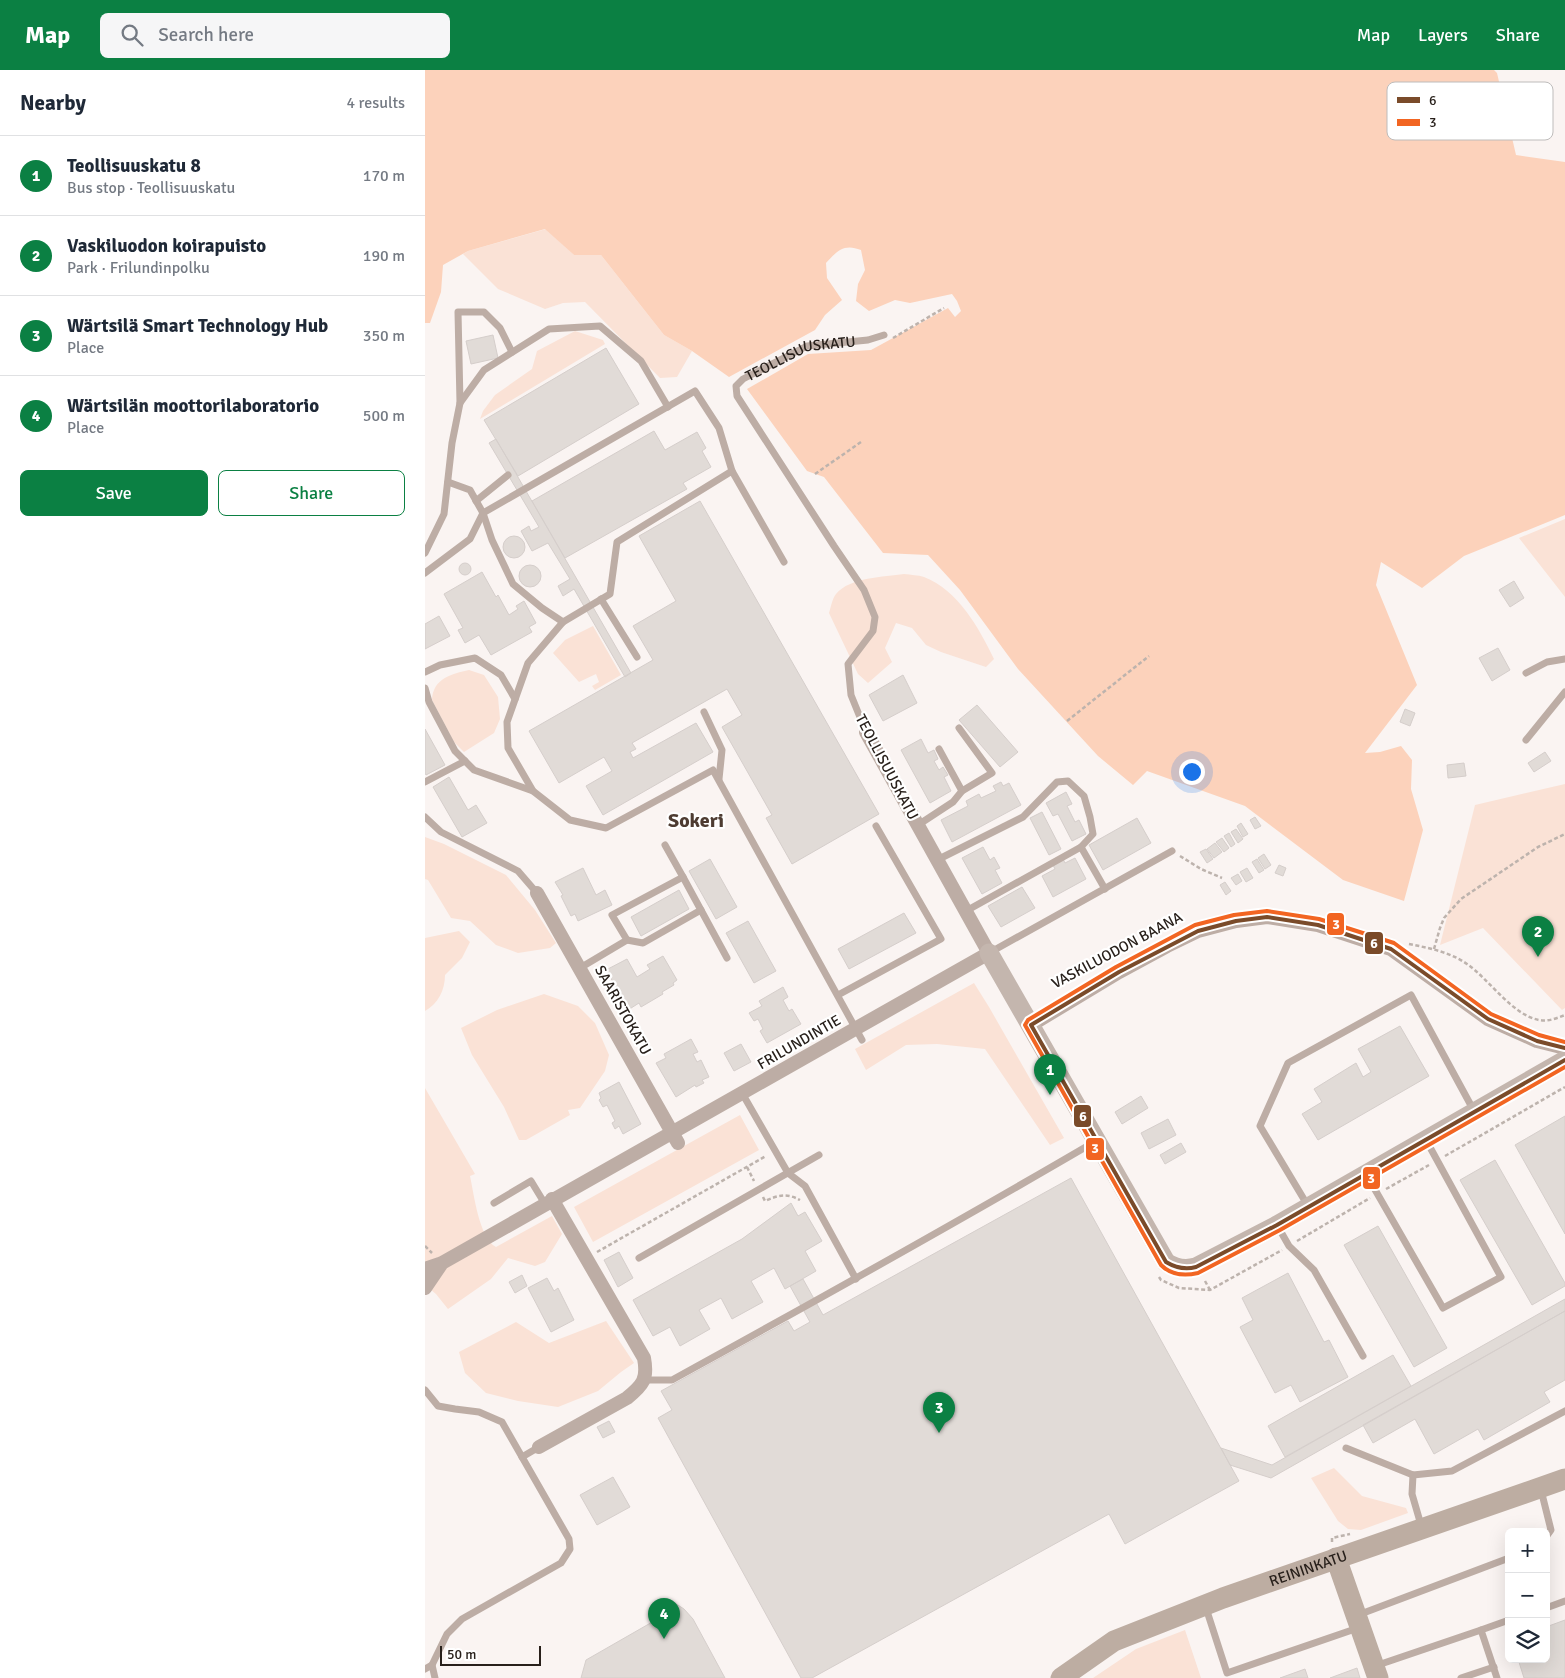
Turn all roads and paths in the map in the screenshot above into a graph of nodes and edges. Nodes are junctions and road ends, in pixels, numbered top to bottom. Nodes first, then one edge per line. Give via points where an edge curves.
1 (884, 335) dead end
2 (512, 352) junction
3 (460, 403) junction
4 (667, 407) junction
5 (861, 442) dead end
6 (732, 471) junction
7 (815, 474) dead end
8 (508, 475) dead end
9 (448, 482) junction
10 (476, 500) junction
11 (483, 513) junction
12 (425, 552) edge
13 (784, 562) dead end
14 (425, 573) edge
15 (601, 599) junction
16 (563, 622) junction
17 (1149, 656) dead end
18 (637, 657) dead end
19 (1565, 659) edge
20 (425, 672) edge
21 (1526, 673) dead end
22 (425, 688) edge
23 (1565, 692) edge
24 (515, 699) junction
25 (704, 712) dead end
26 (1067, 722) dead end
27 (959, 728) dead end
28 (866, 732) joint
29 (1526, 740) dead end
30 (939, 749) dead end
31 (465, 761) junction
32 (719, 780) junction
33 (425, 782) edge
34 (962, 790) junction
35 (533, 791) junction
36 (425, 817) edge
37 (918, 825) junction
38 (876, 826) dead end
39 (1565, 834) edge
40 (665, 845) dead end
41 (1081, 847) junction
42 (1172, 851) joint
43 (937, 860) junction
44 (683, 877) junction
45 (1223, 878) dead end
46 (1105, 889) junction
47 (537, 893) joint
48 (701, 910) junction
49 (966, 911) junction
50 (627, 940) junction
51 (1403, 943) dead end
52 (1434, 949) junction
53 (989, 953) junction
54 (727, 958) dead end
55 (580, 968) junction
56 (837, 995) junction
57 (1565, 1015) edge
58 (1031, 1025) junction
59 (859, 1034) junction
60 (1565, 1048) edge
61 (1565, 1060) edge
62 (742, 1093) junction
63 (1474, 1111) junction
64 (675, 1138) junction
65 (1426, 1139) junction
66 (1097, 1140) junction
67 (776, 1151) junction
68 (819, 1156) dead end
69 (747, 1167) junction
70 (788, 1172) junction
71 (1365, 1174) junction
72 (759, 1189) junction
73 (548, 1202) junction
74 (804, 1202) dead end
75 (494, 1203) dead end
76 (1309, 1206) junction
77 (1277, 1225) junction
78 (594, 1254) dead end
79 (639, 1258) dead end
80 (442, 1263) junction
81 (1161, 1267) junction
82 (425, 1269) edge
83 (856, 1279) junction
84 (425, 1288) edge
85 (1210, 1290) dead end
86 (1363, 1356) dead end
87 (645, 1380) junction
88 (425, 1390) edge
89 (1565, 1411) edge
90 (539, 1447) joint
91 (1346, 1448) dead end
92 (522, 1456) junction
93 (1413, 1476) junction
94 (1565, 1478) edge
95 (1540, 1487) junction
96 (1423, 1528) junction
97 (1550, 1531) edge
98 (1337, 1558) junction
99 (1505, 1560) edge
100 (1565, 1601) edge
101 (1205, 1606) junction
102 (1550, 1607) edge
103 (1505, 1621) edge
104 (1358, 1622) junction
105 (1481, 1630) junction
106 (428, 1667) edge
107 (1493, 1667) junction
108 (1376, 1672) edge
109 (435, 1678) edge
110 (1061, 1678) edge
111 (1461, 1678) edge
112 (1497, 1678) edge

1 - 28 lane, TEOLLISUUSKATU via 868,340 807,346 743,379 736,386 737,396 864,590 875,617 873,631 848,664 851,695
2 - 3 lane via 484,370
2 - 3 lane via 500,328 484,312 459,312
2 - 4 lane via 549,328 600,326 641,362
3 - 9 lane
4 - 6 lane via 695,391 719,428
4 - 11 lane
5 - 7 path
6 - 13 lane
6 - 15 lane via 617,542 610,594
8 - 10 lane
9 - 10 lane via 470,490
9 - 12 lane via 444,514
10 - 11 lane
11 - 14 lane via 470,539
11 - 16 lane via 513,584
15 - 16 lane
15 - 18 lane
16 - 24 lane via 528,663
17 - 26 path
19 - 21 lane via 1547,662
20 - 24 lane via 440,665 475,658 501,675
22 - 31 lane via 455,751
23 - 29 lane
24 - 35 lane via 507,722 508,748
25 - 32 lane via 722,750
27 - 34 lane via 992,773
28 - 37 street, TEOLLISUUSKATU
30 - 34 lane
31 - 33 lane
31 - 35 lane via 474,770
32 - 35 lane via 713,770 606,828 571,820
32 - 56 lane
34 - 37 lane via 953,802
36 - 47 lane via 441,832 518,871
37 - 43 street, TEOLLISUUSKATU
38 - 56 lane via 941,939
39 - 52 path via 1538,847 1461,899 1444,918
40 - 44 lane
41 - 43 lane via 1093,834 1084,796 1069,781 1057,782 1023,817
41 - 46 lane
41 - 49 lane
42 - 45 path
42 - 46 lane, FRILUNDINTIE
43 - 49 street, TEOLLISUUSKATU
44 - 48 lane
44 - 50 lane via 613,915
46 - 53 lane, FRILUNDINTIE
47 - 55 street, SAARISTOKATU
48 - 50 lane via 643,943
48 - 54 lane
49 - 53 street, TEOLLISUUSKATU
50 - 55 lane
51 - 52 path
52 - 57 path via 1469,964 1523,1014 1546,1021
53 - 58 street, TEOLLISUUSKATU
53 - 59 street, FRILUNDINTIE
55 - 64 street, SAARISTOKATU
56 - 59 lane
58 - 60 street via 1167,946 1198,932 1236,921 1267,917 1319,924 1391,949 1488,1019 1537,1041
58 - 66 street, TEOLLISUUSKATU
59 - 62 street, FRILUNDINTIE
61 - 63 street
62 - 64 street, FRILUNDINTIE
62 - 67 lane
63 - 65 street
63 - 76 lane via 1411,995 1288,1063 1260,1126
64 - 73 street, FRILUNDINTIE
65 - 71 street
65 - 71 lane via 1501,1277 1443,1308
66 - 81 street, TEOLLISUUSKATU
66 - 83 lane
67 - 69 path
67 - 70 lane
68 - 70 lane
69 - 72 path
69 - 78 path
70 - 72 lane
70 - 83 lane via 805,1186
71 - 76 street
72 - 74 path via 765,1201 779,1195 790,1195
72 - 79 lane
73 - 75 lane via 531,1181
73 - 80 street, FRILUNDINTIE
73 - 87 street via 644,1358
76 - 77 street
77 - 81 street via 1197,1267
77 - 86 lane via 1289,1246 1314,1270
80 - 82 street, FRILUNDINTIE
80 - 84 street, FRILUNDINTIE
81 - 85 path via 1161,1280 1179,1288
83 - 87 lane via 672,1380
87 - 90 street via 627,1398
88 - 92 lane via 438,1406 479,1412 503,1422
89 - 93 lane via 1452,1471
90 - 92 lane
91 - 93 lane
92 - 106 lane via 569,1539 570,1549 561,1563 462,1620 447,1634
93 - 96 lane via 1412,1494
94 - 95 main road, REININKATU
95 - 96 main road, REININKATU
95 - 97 lane
96 - 98 main road, REININKATU
98 - 101 main road, REININKATU
98 - 104 main road
99 - 104 lane
100 - 102 lane
101 - 104 lane via 1227,1673
101 - 110 main road, REININKATU via 1114,1641
103 - 105 lane
104 - 108 main road
105 - 107 lane
105 - 108 lane
106 - 109 lane
107 - 111 lane
107 - 112 lane

